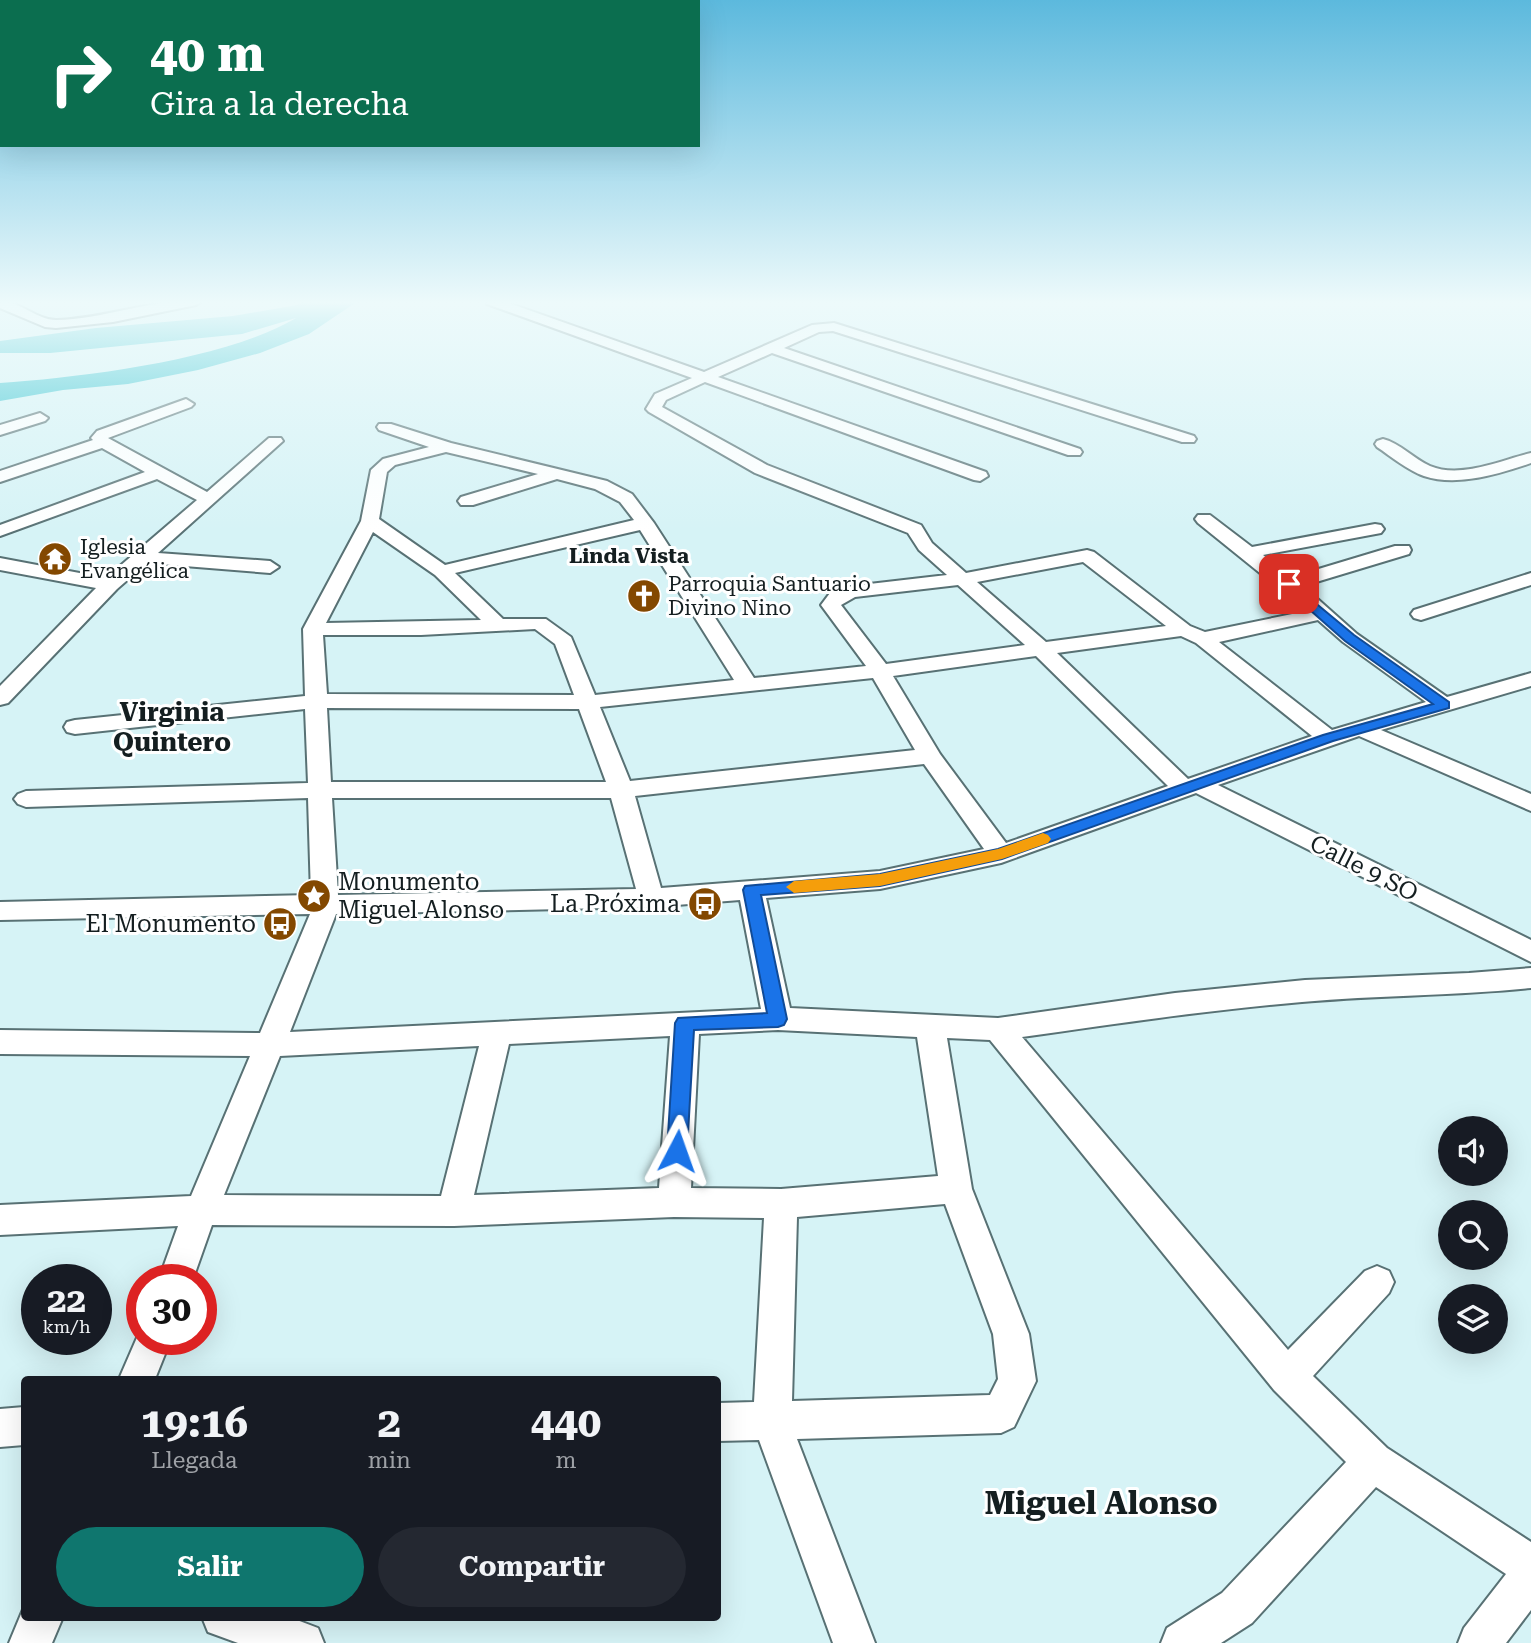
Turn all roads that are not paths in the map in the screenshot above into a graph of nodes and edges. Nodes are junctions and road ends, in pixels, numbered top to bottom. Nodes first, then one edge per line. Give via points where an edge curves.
1 (704, 378) joint
2 (857, 378) edge
3 (994, 378) edge
4 (186, 404) dead end
5 (40, 418) dead end
6 (385, 427) dead end
7 (0, 430) edge
8 (1188, 439) dead end
9 (275, 441) dead end
10 (103, 442) junction
11 (1383, 444) dead end
12 (446, 447) junction
13 (1073, 452) dead end
14 (1531, 458) edge
15 (160, 472) junction
16 (554, 475) junction
17 (981, 476) dead end
18 (0, 477) edge
19 (207, 499) junction
20 (467, 501) dead end
21 (1204, 519) dead end
22 (370, 521) junction
23 (645, 523) junction
24 (1375, 529) dead end
25 (0, 531) edge
26 (1402, 550) dead end
27 (1247, 553) junction
28 (144, 557) junction
29 (270, 567) dead end
30 (5, 569) edge
31 (442, 571) junction
32 (962, 579) junction
33 (1522, 582) edge
34 (1289, 584) junction
35 (110, 585) junction
36 (1531, 595) edge
37 (1320, 614) junction
38 (1421, 614) dead end
39 (498, 625) junction
40 (313, 629) junction
41 (1183, 630) junction
42 (1203, 639) junction
43 (1041, 649) junction
44 (880, 671) junction
45 (1531, 679) edge
46 (748, 686) junction
47 (0, 698) edge
48 (317, 701) junction
49 (587, 702) junction
50 (1444, 705) junction
51 (75, 727) dead end
52 (1361, 729) junction
53 (1328, 738) junction
54 (930, 756) junction
55 (1190, 786) junction
56 (319, 790) junction
57 (621, 790) junction
58 (26, 799) dead end
59 (1531, 803) edge
60 (1002, 853) junction
61 (751, 890) junction
62 (651, 898) junction
63 (325, 906) junction
64 (0, 911) edge
65 (1531, 952) edge
66 (1531, 978) edge
67 (778, 1019) junction
68 (685, 1023) junction
69 (930, 1026) junction
70 (998, 1029) junction
71 (497, 1033) junction
72 (0, 1042) edge
73 (270, 1045) junction
74 (956, 1189) junction
75 (674, 1202) junction
76 (781, 1204) junction
77 (201, 1210) junction
78 (454, 1211) junction
79 (0, 1220) edge
80 (181, 1264) edge
81 (1377, 1282) dead end
82 (147, 1355) edge
83 (138, 1376) edge
84 (1287, 1377) junction
85 (721, 1422) edge
86 (772, 1423) junction
87 (21, 1426) edge
88 (0, 1427) edge
89 (1373, 1462) junction
90 (1531, 1566) edge
91 (1531, 1576) edge
92 (40, 1621) edge
93 (235, 1621) edge
94 (30, 1643) edge
95 (303, 1643) edge
96 (854, 1643) edge
97 (1182, 1643) edge
98 (1479, 1643) edge

1 - 17 street
1 - 32 street, Calle 9 SO via 660,397 654,409 761,469 915,529 925,546
2 - 13 street
3 - 8 street
4 - 10 street via 103,434 99,438
5 - 7 street
6 - 12 street
9 - 19 street
10 - 15 street
10 - 18 street
11 - 14 street via 1437,474 1455,475
12 - 16 street
12 - 22 street via 379,470
15 - 19 street
15 - 25 street
16 - 20 street
16 - 23 street via 609,489 626,498
19 - 28 street
21 - 27 street
22 - 31 street
22 - 40 street
23 - 31 street
23 - 46 street
24 - 27 street
26 - 34 street
27 - 34 street
28 - 29 street
28 - 35 street
30 - 35 street
31 - 39 street
32 - 41 street via 1087,556
32 - 43 street, Calle 9 SO
32 - 44 street via 837,597 831,605
33 - 36 street
33 - 38 street
34 - 37 street
35 - 47 street
37 - 42 street
37 - 50 street
39 - 40 street
39 - 49 street via 539,624 564,641
40 - 48 street
41 - 42 street
41 - 43 street
42 - 53 street
43 - 44 street
43 - 55 street, Calle 9 SO
44 - 46 street
44 - 54 street
45 - 50 street
46 - 49 street
48 - 49 street
48 - 51 street
48 - 56 street
49 - 57 street
50 - 52 street
52 - 53 street
52 - 59 street
53 - 55 street
54 - 57 street
54 - 60 street
55 - 60 street
55 - 65 street, Calle 9 SO
56 - 57 street
56 - 58 street
56 - 63 street
57 - 62 street
60 - 61 street via 880,880
61 - 62 street
61 - 67 street
62 - 63 street
63 - 64 street
63 - 73 street
66 - 70 street via 1266,995
67 - 68 street
67 - 69 street
68 - 71 street
68 - 75 street
69 - 70 street
69 - 74 street
70 - 84 street
71 - 73 street
71 - 78 street
72 - 73 street
73 - 77 street
74 - 76 street
74 - 86 street via 1011,1334 1017,1381 1002,1415
75 - 76 street
75 - 78 street
76 - 86 street
77 - 78 street
77 - 79 street
77 - 80 street
81 - 84 street
82 - 83 street
84 - 89 street
85 - 86 street
86 - 96 street
87 - 88 street
89 - 90 street
89 - 97 street via 1237,1608
91 - 98 street
92 - 94 street
93 - 95 street

